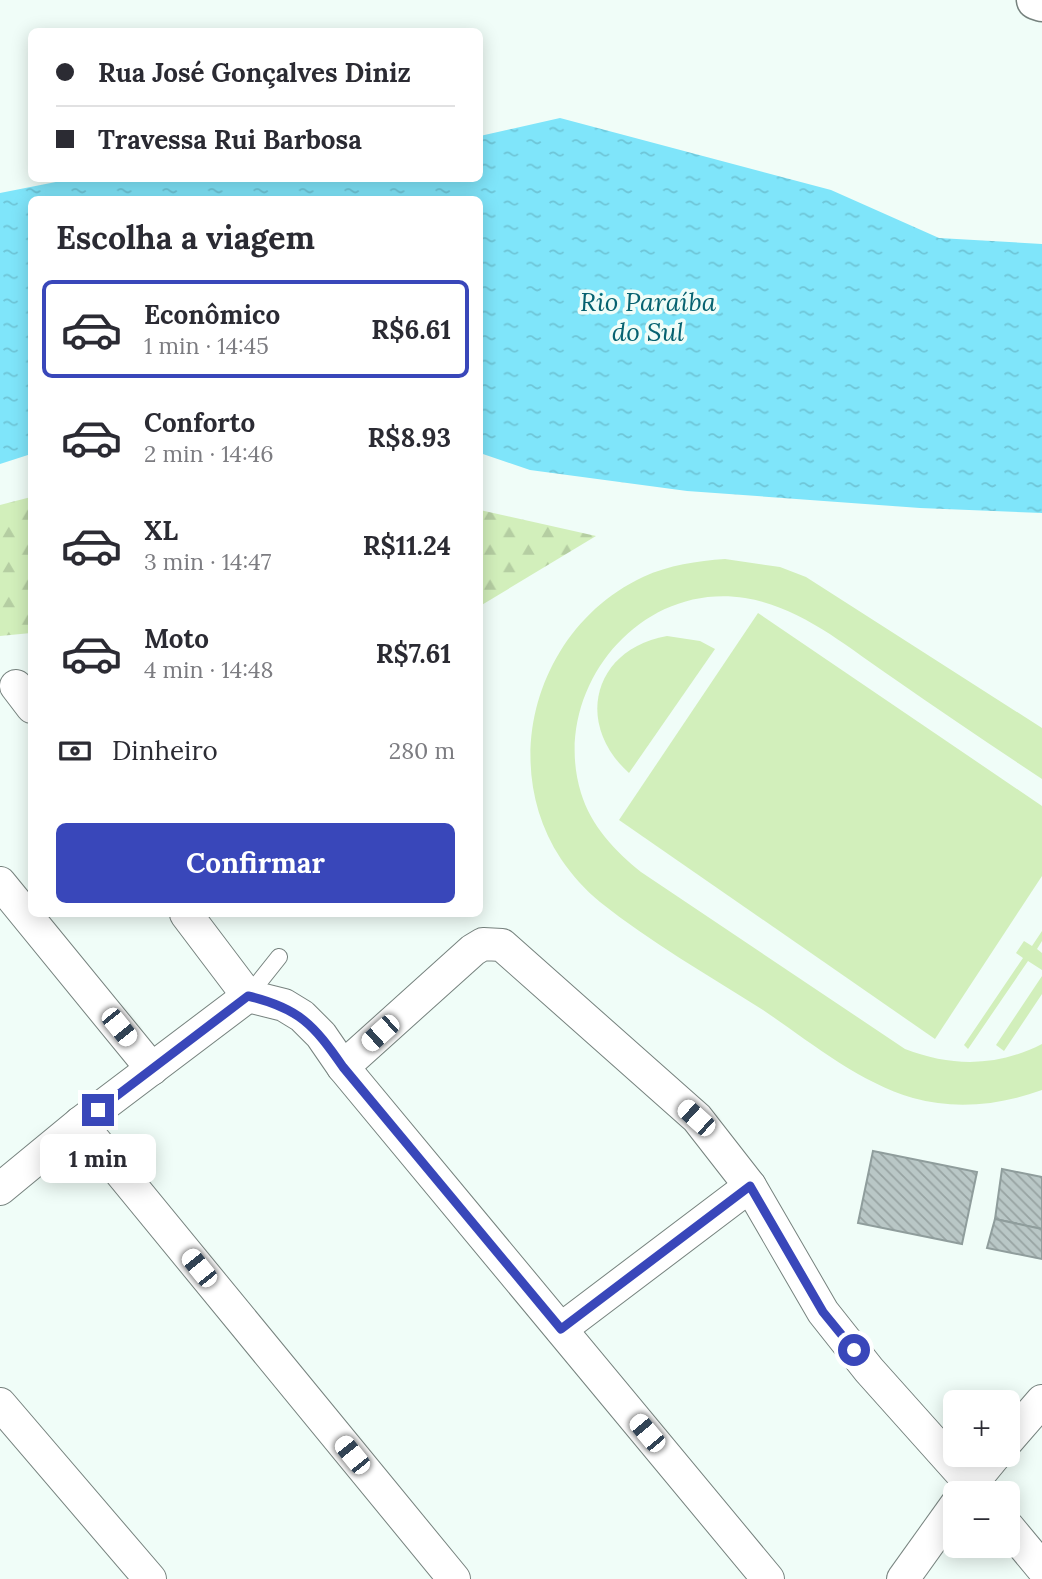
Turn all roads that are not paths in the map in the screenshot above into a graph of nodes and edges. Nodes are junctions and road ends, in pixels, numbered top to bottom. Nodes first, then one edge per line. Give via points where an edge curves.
1 (1036, 0) edge
2 (1042, 2) edge
3 (0, 883) edge
4 (188, 917) edge
5 (279, 957) dead end
6 (248, 996) junction
7 (343, 1067) junction
8 (152, 1069) junction
9 (80, 1123) junction
10 (750, 1186) junction
11 (0, 1189) edge
12 (561, 1329) junction
13 (1042, 1401) edge
14 (0, 1404) edge
15 (1020, 1426) edge
16 (957, 1481) edge
17 (943, 1525) edge
18 (1020, 1541) edge
19 (1042, 1568) edge
20 (150, 1579) edge
21 (454, 1579) edge
22 (768, 1579) edge
23 (903, 1579) edge

1 - 2 main road
3 - 8 street
4 - 6 street
5 - 6 lane
6 - 7 street via 284,1005 302,1016
6 - 8 street
7 - 10 street via 474,950 494,942 516,956 696,1118
7 - 12 street
8 - 9 street
9 - 11 street
9 - 21 street
10 - 12 street
10 - 16 street via 823,1312
12 - 22 street
13 - 15 street
14 - 20 street
17 - 23 street
18 - 19 street

